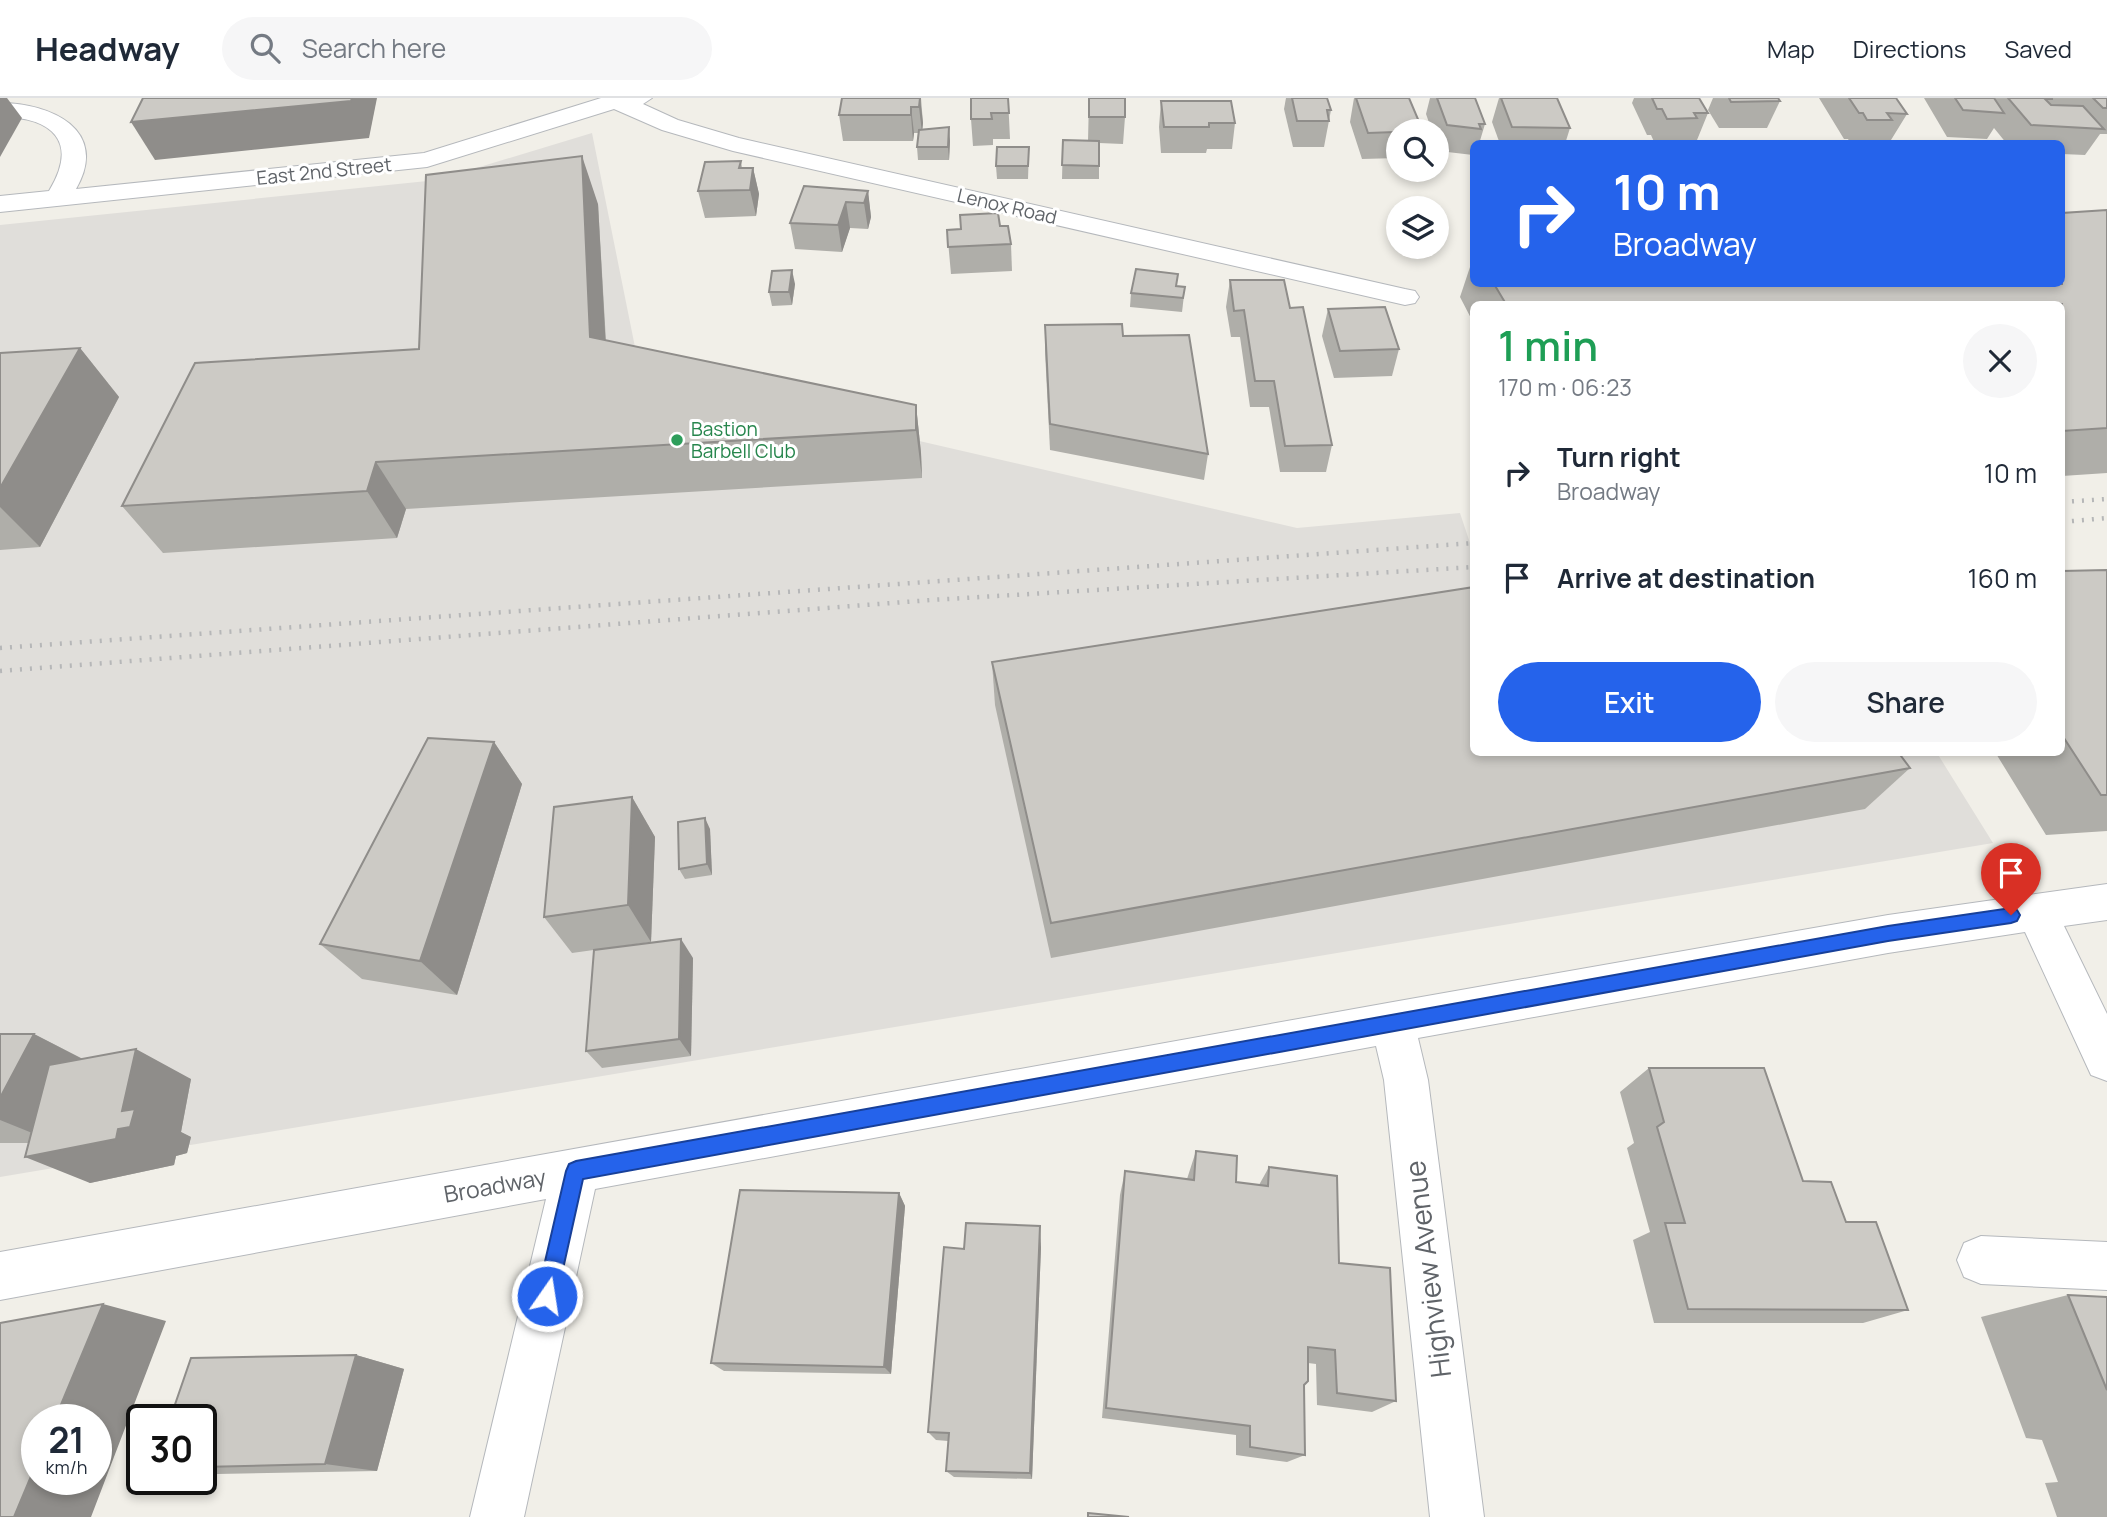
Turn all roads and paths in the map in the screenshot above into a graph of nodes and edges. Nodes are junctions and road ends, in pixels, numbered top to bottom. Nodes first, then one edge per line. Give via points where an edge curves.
1 (624, 99) edge
2 (0, 110) edge
3 (59, 197) junction
4 (0, 204) edge
5 (1405, 297) dead end
6 (2107, 902) edge
7 (2036, 912) junction
8 (1393, 1022) junction
9 (2107, 1060) edge
10 (576, 1171) junction
11 (1981, 1261) dead end
12 (2107, 1266) edge
13 (0, 1276) edge
14 (497, 1517) edge
15 (1457, 1517) edge

1 - 3 street, East 2nd Street via 427,160
1 - 5 street, Lenox Road via 670,125 733,144
2 - 3 street via 15,108 43,116 66,130 75,166
3 - 4 street, East 2nd Street
6 - 7 street, Broadway
7 - 8 street, Broadway
7 - 9 street
8 - 10 street, Broadway
8 - 15 street, Highview Avenue via 1406,1080
10 - 13 street, Broadway
10 - 14 street
11 - 12 street

